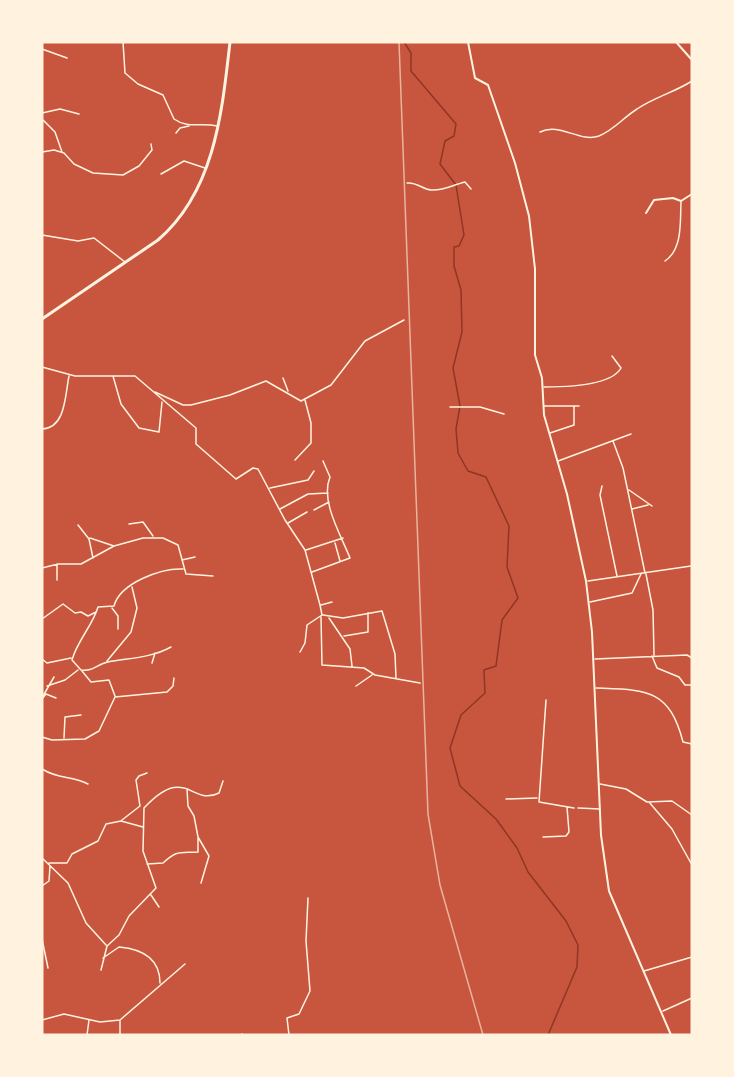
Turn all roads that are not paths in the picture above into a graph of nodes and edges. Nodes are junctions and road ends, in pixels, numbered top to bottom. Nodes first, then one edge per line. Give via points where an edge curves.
1 (123, 42) edge
2 (230, 42) edge
3 (468, 42) edge
4 (676, 42) edge
5 (42, 49) edge
6 (67, 58) dead end
7 (692, 60) edge
8 (692, 81) edge
9 (42, 113) edge
10 (79, 114) dead end
11 (42, 119) edge
12 (190, 126) junction
13 (218, 126) junction
14 (540, 132) dead end
15 (176, 133) dead end
16 (151, 144) dead end
17 (42, 152) edge
18 (62, 152) junction
19 (206, 168) junction
20 (161, 174) dead end
21 (407, 183) dead end
22 (471, 189) dead end
23 (692, 194) edge
24 (681, 201) junction
25 (646, 213) dead end
26 (42, 235) edge
27 (665, 261) dead end
28 (126, 262) junction
29 (42, 319) edge
30 (404, 320) dead end
31 (612, 356) dead end
32 (42, 367) edge
33 (69, 375) junction
34 (112, 376) junction
35 (283, 378) dead end
36 (543, 387) junction
37 (154, 392) junction
38 (288, 392) junction
39 (162, 399) junction
40 (304, 400) junction
41 (543, 406) junction
42 (574, 406) junction
43 (579, 406) dead end
44 (450, 407) dead end
45 (504, 414) dead end
46 (42, 429) edge
47 (549, 434) junction
48 (631, 434) dead end
49 (613, 441) junction
50 (295, 460) dead end
51 (323, 461) dead end
52 (557, 461) junction
53 (314, 471) dead end
54 (602, 486) dead end
55 (269, 488) junction
56 (628, 490) junction
57 (328, 493) junction
58 (329, 502) junction
59 (632, 509) junction
60 (279, 510) junction
61 (314, 510) dead end
62 (307, 512) dead end
63 (129, 524) dead end
64 (287, 524) junction
65 (78, 525) dead end
66 (154, 537) junction
67 (89, 538) junction
68 (343, 538) junction
69 (335, 542) junction
70 (114, 546) junction
71 (305, 550) junction
72 (195, 557) dead end
73 (93, 558) junction
74 (181, 560) junction
75 (340, 562) junction
76 (57, 564) junction
77 (182, 565) junction
78 (691, 566) edge
79 (42, 568) edge
80 (179, 568) junction
81 (183, 569) junction
82 (312, 572) junction
83 (645, 573) junction
84 (641, 574) junction
85 (213, 576) dead end
86 (617, 577) junction
87 (57, 580) dead end
88 (586, 581) junction
89 (131, 586) junction
90 (333, 602) dead end
91 (589, 602) junction
92 (321, 605) junction
93 (111, 606) junction
94 (97, 612) junction
95 (368, 613) junction
96 (321, 616) junction
97 (328, 617) junction
98 (42, 619) edge
99 (118, 629) dead end
100 (343, 636) junction
101 (171, 647) dead end
102 (300, 652) dead end
103 (155, 653) junction
104 (653, 656) junction
105 (692, 657) edge
106 (72, 658) junction
107 (42, 659) edge
108 (594, 659) junction
109 (107, 662) junction
110 (152, 663) dead end
111 (352, 667) junction
112 (80, 670) junction
113 (373, 674) junction
114 (54, 677) dead end
115 (174, 678) dead end
116 (396, 678) junction
117 (420, 683) dead end
118 (692, 685) edge
119 (47, 686) junction
120 (356, 686) dead end
121 (595, 688) junction
122 (43, 698) edge
123 (56, 698) dead end
124 (115, 698) junction
125 (546, 700) dead end
126 (81, 715) dead end
127 (42, 737) edge
128 (64, 739) junction
129 (692, 744) edge
130 (42, 769) edge
131 (147, 773) dead end
132 (223, 781) dead end
133 (599, 783) junction
134 (88, 784) dead end
135 (187, 788) junction
136 (538, 798) junction
137 (506, 799) dead end
138 (648, 802) junction
139 (567, 807) junction
140 (600, 809) junction
141 (692, 814) edge
142 (122, 820) junction
143 (144, 828) junction
144 (198, 837) junction
145 (543, 837) dead end
146 (42, 858) edge
147 (50, 864) junction
148 (146, 864) junction
149 (692, 865) edge
150 (201, 883) dead end
151 (42, 886) edge
152 (151, 895) junction
153 (308, 898) dead end
154 (159, 907) dead end
155 (42, 939) edge
156 (107, 946) junction
157 (692, 957) edge
158 (103, 958) junction
159 (185, 964) dead end
160 (48, 968) dead end
161 (101, 970) dead end
162 (643, 971) junction
163 (160, 984) junction
164 (692, 998) edge
165 (660, 1012) junction
166 (89, 1019) junction
167 (42, 1020) edge
168 (120, 1020) junction
169 (87, 1035) edge
170 (120, 1035) edge
171 (289, 1035) edge
172 (671, 1035) edge

1 - 12 street via 125,73 138,84 162,93 174,119
2 - 13 highway
3 - 36 street via 475,78 488,85 527,206 535,269 536,355
4 - 7 street
5 - 6 street
8 - 14 street via 645,104 599,136 548,129
9 - 10 street via 60,109
11 - 18 street via 55,132
12 - 13 street
12 - 15 street
13 - 19 highway
16 - 18 street via 152,150 139,166 123,175 93,173 74,164
17 - 18 street
19 - 20 street via 187,160
19 - 28 highway via 195,196 175,226
21 - 22 street via 438,190 465,182
23 - 24 street
24 - 25 street via 656,199
24 - 27 street via 682,220 676,248
26 - 28 street via 78,241 94,238
28 - 29 highway
30 - 40 street via 365,341 331,385
31 - 36 street via 621,368 613,375 575,387
32 - 33 street
33 - 34 street
33 - 46 street via 59,420 52,428
34 - 37 street via 135,376
34 - 39 street via 122,404 139,428 159,432
35 - 38 street
36 - 41 street
37 - 38 street via 187,406 236,393 261,381
37 - 39 street
38 - 40 street via 299,401
39 - 55 street via 197,429 197,445 236,479 256,468
40 - 50 street via 311,423 311,443
41 - 42 street
41 - 47 street
42 - 43 street
42 - 47 street via 574,425
44 - 45 street via 480,407
47 - 52 street
48 - 49 street
49 - 52 street
49 - 56 street
51 - 57 street via 330,476
52 - 88 street
53 - 55 street via 308,480
54 - 86 street via 601,501
55 - 60 street
56 - 59 street
56 - 59 street via 650,505
57 - 58 street
57 - 60 street via 307,494
58 - 61 street
58 - 68 street
59 - 83 street
60 - 64 street
62 - 64 street
63 - 66 street via 143,522
64 - 71 street
65 - 67 street
66 - 70 street
66 - 74 street via 177,543
67 - 70 street
67 - 73 street
68 - 69 street
68 - 75 street via 350,558
69 - 71 street
69 - 75 street
70 - 73 street
71 - 82 street
72 - 74 street
73 - 76 street via 79,564
74 - 77 street
75 - 82 street
76 - 79 street
76 - 87 street
77 - 80 street
77 - 81 street
78 - 83 street
80 - 81 street
80 - 89 street via 165,570
81 - 85 street via 187,575
82 - 92 street
83 - 84 street
83 - 104 street via 653,610
84 - 86 street
84 - 91 street via 632,593
86 - 88 street
88 - 91 street
89 - 93 street
89 - 109 street via 137,606 131,632
90 - 92 street
91 - 108 street
92 - 96 street
93 - 94 street via 99,606
93 - 99 street via 118,616
94 - 98 street via 88,616 75,613 63,604
94 - 106 street
95 - 97 street
95 - 100 street via 367,632
95 - 116 street via 383,612 395,654
96 - 97 street
96 - 102 street via 306,627
96 - 111 street via 321,663
97 - 100 street
100 - 111 street via 350,649
101 - 103 street
103 - 109 street
103 - 110 street
104 - 105 street
104 - 108 street
104 - 118 street via 657,668 680,677 685,685
106 - 107 street via 47,663
106 - 112 street
108 - 121 street
109 - 112 street via 92,670
111 - 113 street
112 - 119 street
112 - 124 street via 91,682 109,680
113 - 116 street
113 - 120 street
114 - 119 street
115 - 124 street via 167,692
116 - 117 street
119 - 122 street
121 - 129 street via 631,690 658,697 672,710 683,742
121 - 133 street
122 - 123 street via 46,694
124 - 128 street via 99,731 81,741
125 - 136 street
126 - 128 street via 65,717
127 - 128 street
130 - 134 street via 59,778
131 - 142 street via 135,782 140,806
132 - 135 street via 220,792 214,796
133 - 138 street via 626,789
133 - 140 street
135 - 143 street via 167,788 146,805
135 - 144 street
136 - 137 street
136 - 139 street via 542,804
138 - 141 street via 672,801
138 - 149 street via 672,829
139 - 140 street
139 - 145 street via 566,836
140 - 162 street via 609,891
142 - 143 street
142 - 147 street via 104,825 98,841 72,854 68,862
143 - 148 street
144 - 148 street via 198,852 178,852 164,863
144 - 150 street via 209,856
146 - 147 street
147 - 151 street via 49,881
147 - 156 street via 72,888 78,910 91,931
148 - 152 street via 156,885
152 - 154 street
152 - 156 street
153 - 171 street via 310,991 299,1014 287,1018
155 - 160 street
156 - 158 street
157 - 162 street
158 - 161 street
158 - 163 street via 119,947 147,954 156,964
159 - 163 street
162 - 165 street
163 - 168 street
164 - 165 street
165 - 172 street
166 - 167 street via 64,1014
166 - 168 street via 106,1023
166 - 169 street
168 - 170 street

